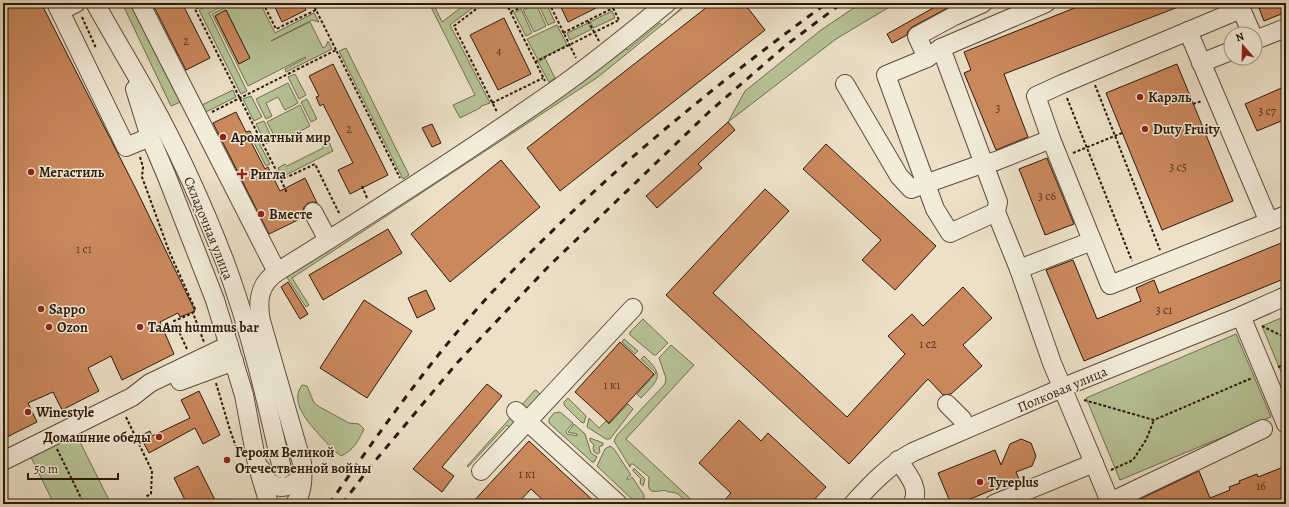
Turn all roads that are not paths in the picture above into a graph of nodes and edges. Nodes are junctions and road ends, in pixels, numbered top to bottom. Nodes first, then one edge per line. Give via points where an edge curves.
1 (76, 3) edge
2 (95, 3) edge
3 (140, 3) edge
4 (667, 3) edge
5 (983, 3) edge
6 (1046, 3) edge
7 (1240, 6) edge
8 (58, 7) edge
9 (1249, 26) edge
10 (1286, 28) edge
11 (1188, 31) junction
12 (1263, 37) edge
13 (942, 48) junction
14 (122, 50) junction
15 (1223, 54) edge
16 (927, 58) junction
17 (1201, 63) junction
18 (845, 84) dead end
19 (150, 137) junction
20 (1051, 139) junction
21 (984, 164) junction
22 (926, 184) junction
23 (314, 212) dead end
24 (996, 212) junction
25 (1286, 215) edge
26 (1269, 222) junction
27 (328, 240) junction
28 (1092, 241) junction
29 (1019, 269) junction
30 (275, 273) junction
31 (1286, 296) edge
32 (633, 308) dead end
33 (1241, 316) junction
34 (232, 353) junction
35 (1063, 388) junction
36 (947, 404) dead end
37 (522, 416) junction
38 (1285, 422) edge
39 (966, 429) junction
40 (1263, 429) dead end
41 (255, 454) junction
42 (898, 460) junction
43 (3, 461) edge
44 (1101, 467) junction
45 (302, 468) junction
46 (282, 469) dead end
47 (481, 471) dead end
48 (263, 502) edge
49 (1110, 503) edge
50 (295, 504) edge
51 (618, 504) edge
52 (853, 504) edge
53 (912, 504) edge
54 (994, 504) edge

1 - 8 street
2 - 14 street, Складочная улица
3 - 30 street
4 - 27 street via 551,93 406,191
5 - 16 street via 917,36
6 - 13 street
7 - 9 street
7 - 11 street
8 - 19 street via 126,147
10 - 12 street
11 - 17 street
11 - 20 street via 1036,96
13 - 16 street
13 - 21 street
14 - 19 street
14 - 46 street, Складочная улица via 160,118 192,184 225,264 253,350
15 - 17 street
16 - 22 street via 886,75
17 - 26 street
18 - 22 street via 899,176 911,189
19 - 34 street via 207,276
20 - 21 street
20 - 28 street
21 - 22 street
21 - 24 street via 998,202
22 - 24 street via 935,209 950,233
23 - 27 street
24 - 29 street
25 - 26 street
26 - 28 street via 1110,284
27 - 30 street
28 - 29 street
29 - 35 street
30 - 45 street via 260,292 260,321
31 - 33 street, Полковая улица
32 - 37 street
33 - 35 street, Полковая улица
33 - 38 street
34 - 41 street via 244,395
34 - 43 street via 150,383 126,400
35 - 39 street, Полковая улица
35 - 44 street
36 - 39 street via 962,419
37 - 47 street
37 - 51 street
39 - 42 street, Полковая улица
40 - 49 street
41 - 45 street via 263,474 274,486 288,486 299,477
41 - 48 street
42 - 52 street, Полковая улица
42 - 53 street via 914,486 916,496
44 - 49 street
44 - 54 street
45 - 50 street via 301,489

